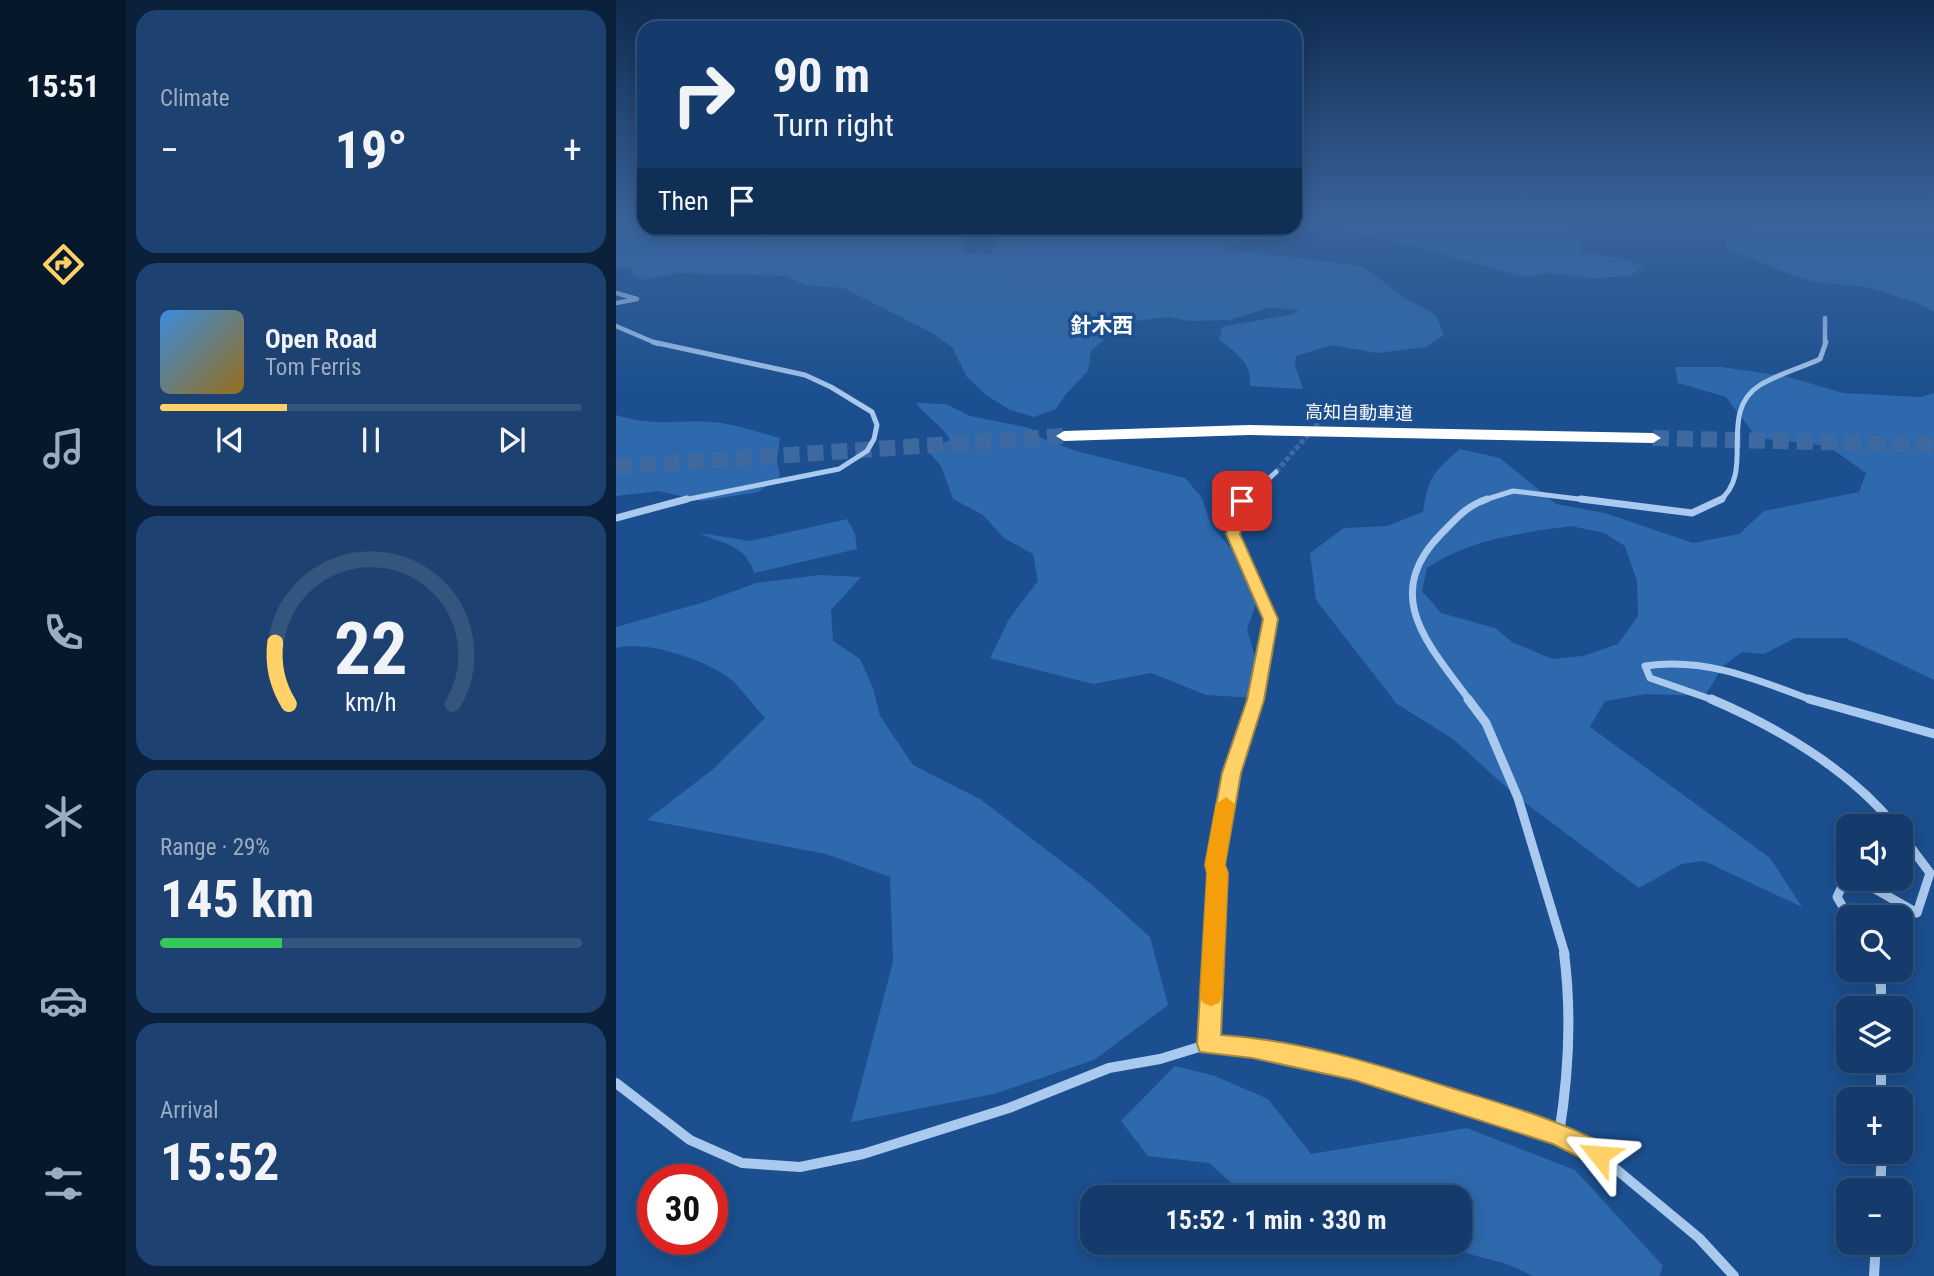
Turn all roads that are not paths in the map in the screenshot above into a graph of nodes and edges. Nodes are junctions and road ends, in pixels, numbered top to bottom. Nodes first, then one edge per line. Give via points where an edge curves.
1 (616, 293) edge
2 (616, 303) edge
3 (1825, 318) dead end
4 (616, 326) edge
5 (1064, 436) tunnel mouth
6 (1653, 438) tunnel mouth
7 (1276, 472) tunnel mouth
8 (616, 519) edge
9 (1934, 734) edge
10 (1886, 814) edge
11 (1913, 850) edge
12 (1879, 891) edge
13 (1209, 1044) junction
14 (616, 1083) edge
15 (1559, 1134) junction
16 (1875, 1255) edge
17 (1734, 1276) edge
18 (1874, 1276) edge

1 - 2 street via 637,299
3 - 15 street via 1826,341 1820,359 1759,386 1738,411 1736,481 1722,500 1692,513 1513,491 1469,505 1423,552 1410,587 1414,617 1486,723 1512,785 1563,948 1570,1001 1568,1077
4 - 8 street via 688,352 817,379 872,412 877,418 877,434 856,461 824,474 647,508
5 - 6 highway, 高知自動車道 via 1249,430
7 - 13 street via 1242,501 1233,526 1271,619 1256,700 1231,773 1215,865
9 - 10 street via 1833,707 1738,672 1660,663 1645,666 1650,678 1740,709 1808,750
11 - 12 street via 1930,873 1917,913
13 - 14 street via 1109,1068 1009,1108 863,1154 800,1167 741,1163 690,1140
13 - 15 street via 1354,1068
15 - 17 street via 1609,1163 1699,1238
16 - 18 street

